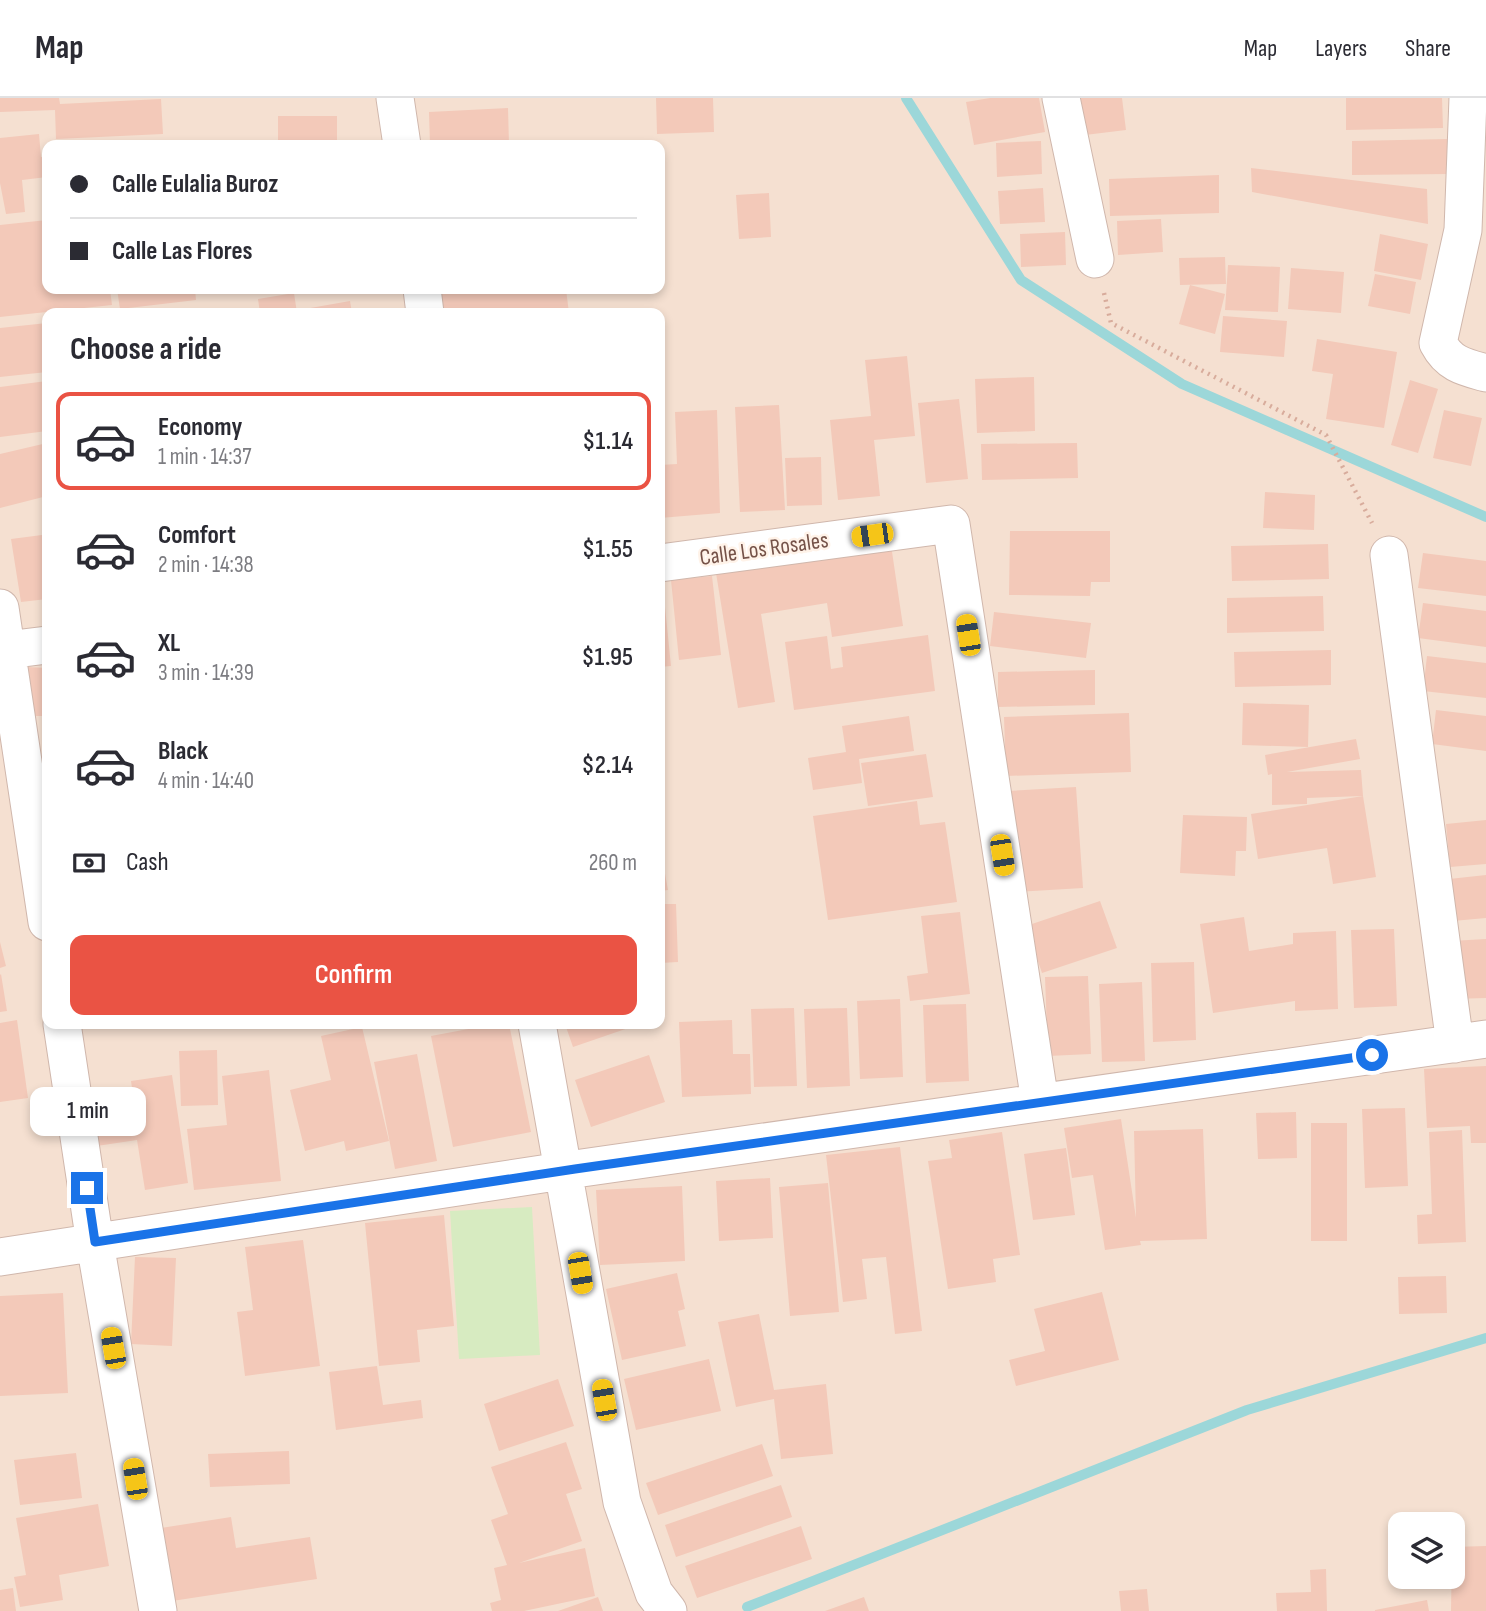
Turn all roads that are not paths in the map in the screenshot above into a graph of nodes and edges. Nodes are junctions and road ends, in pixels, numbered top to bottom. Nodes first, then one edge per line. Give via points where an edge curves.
1 (395, 98) edge
2 (1061, 98) edge
3 (1468, 98) edge
4 (401, 140) edge
5 (1095, 259) road end
6 (1486, 373) edge
7 (1388, 555) road end
8 (665, 562) edge
9 (0, 608) edge
10 (42, 646) edge
11 (3, 650) edge
12 (42, 891) edge
13 (63, 1029) edge
14 (538, 1029) edge
15 (1471, 1042) edge
16 (1040, 1102) junction
17 (562, 1171) junction
18 (95, 1242) junction
19 (0, 1257) edge
20 (158, 1611) edge
21 (668, 1611) edge

1 - 4 street
2 - 5 street
3 - 6 street via 1464,230 1438,343 1455,364
7 - 15 street
8 - 16 street, Calle Los Rosales via 951,524
9 - 11 street
10 - 11 street
11 - 12 street
13 - 18 street
14 - 17 street
15 - 16 street
16 - 17 street
17 - 18 street
17 - 21 street via 622,1502 654,1593
18 - 19 street
18 - 20 street

